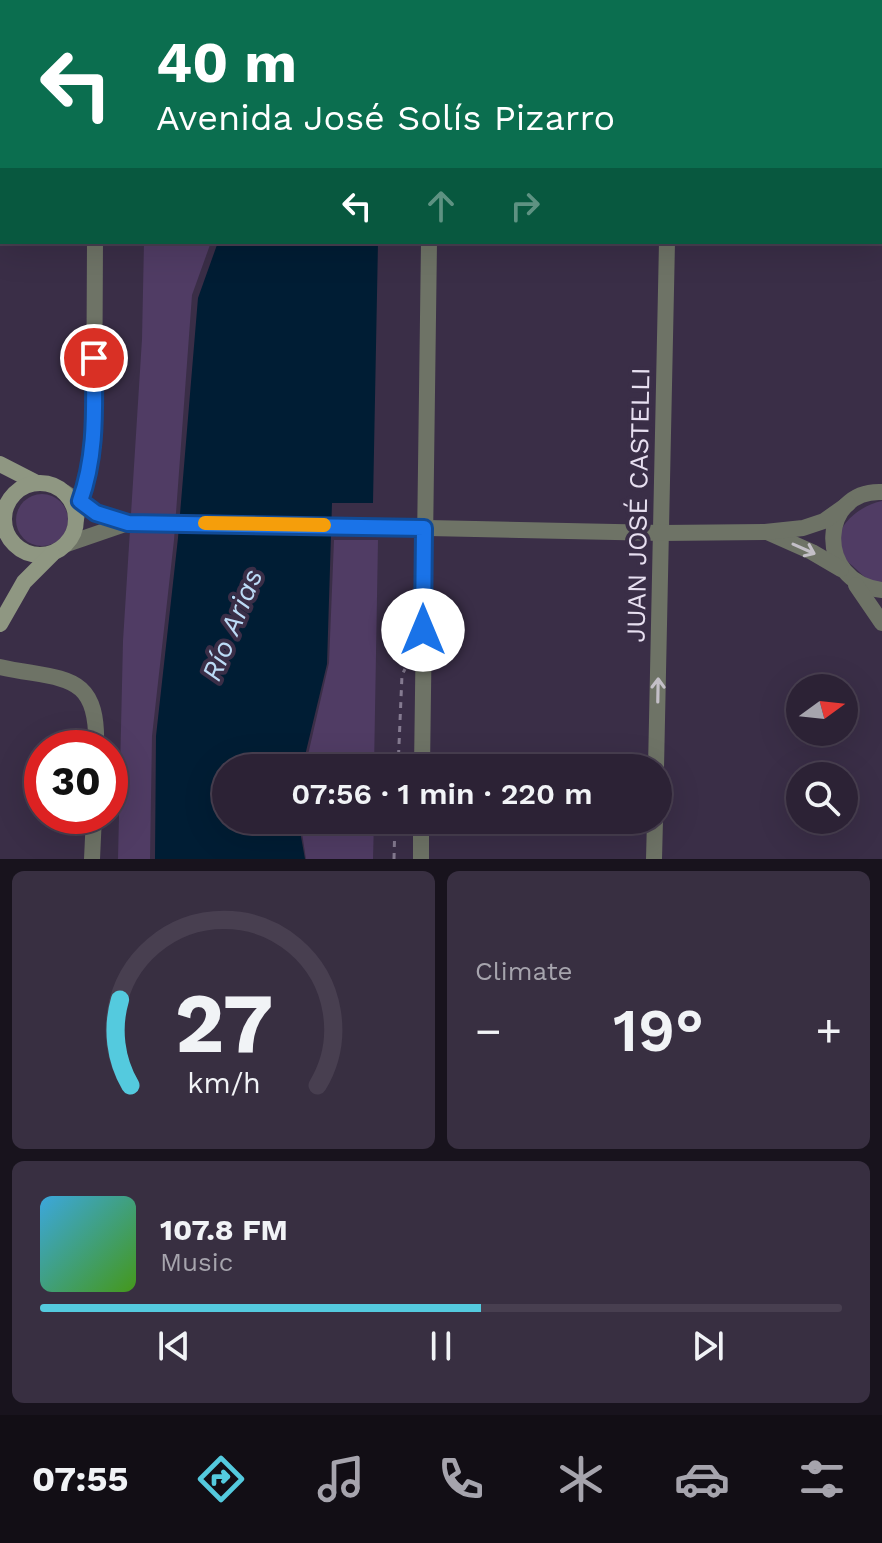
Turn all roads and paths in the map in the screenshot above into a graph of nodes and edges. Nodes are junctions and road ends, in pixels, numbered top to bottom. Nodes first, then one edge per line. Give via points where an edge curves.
1 (95, 244) edge
2 (429, 244) edge
3 (667, 244) edge
4 (0, 464) edge
5 (37, 483) junction
6 (882, 485) edge
7 (64, 492) junction
8 (882, 492) edge
9 (854, 500) junction
10 (80, 501) junction
11 (4, 504) edge
12 (76, 519) junction
13 (2, 523) edge
14 (128, 523) junction
15 (424, 528) junction
16 (765, 532) junction
17 (662, 533) junction
18 (67, 544) junction
19 (52, 554) junction
20 (846, 575) junction
21 (24, 582) junction
22 (882, 590) edge
23 (0, 596) edge
24 (882, 623) edge
25 (0, 624) edge
26 (0, 667) edge
27 (97, 730) edge
28 (422, 754) edge
29 (656, 754) edge
30 (93, 834) edge
31 (395, 834) edge
32 (421, 834) edge
33 (655, 834) edge
34 (92, 859) edge
35 (394, 859) edge
36 (421, 859) edge
37 (654, 859) edge

1 - 10 street via 94,444
2 - 15 street
3 - 17 street, JUAN JOSÉ CASTELLI
4 - 5 main road
5 - 7 main road
5 - 11 main road via 21,488
6 - 9 street
7 - 10 street
7 - 12 main road
8 - 9 street
9 - 16 street via 814,524
9 - 20 street via 834,528 832,542
10 - 12 street
10 - 14 street via 96,513
11 - 13 main road
12 - 18 main road
13 - 19 main road via 22,551
14 - 15 street
14 - 18 street
15 - 17 street
15 - 28 street
16 - 17 street
16 -> 20 street via 812,552
29 -> 17 street, JUAN JOSÉ CASTELLI
18 - 19 main road
19 - 21 main road
20 - 22 street via 866,588
20 - 24 street
21 - 23 main road
21 - 25 main road
26 - 27 street via 85,690 94,704
30 - 34 street
31 - 35 path
32 - 36 street
33 - 37 street

